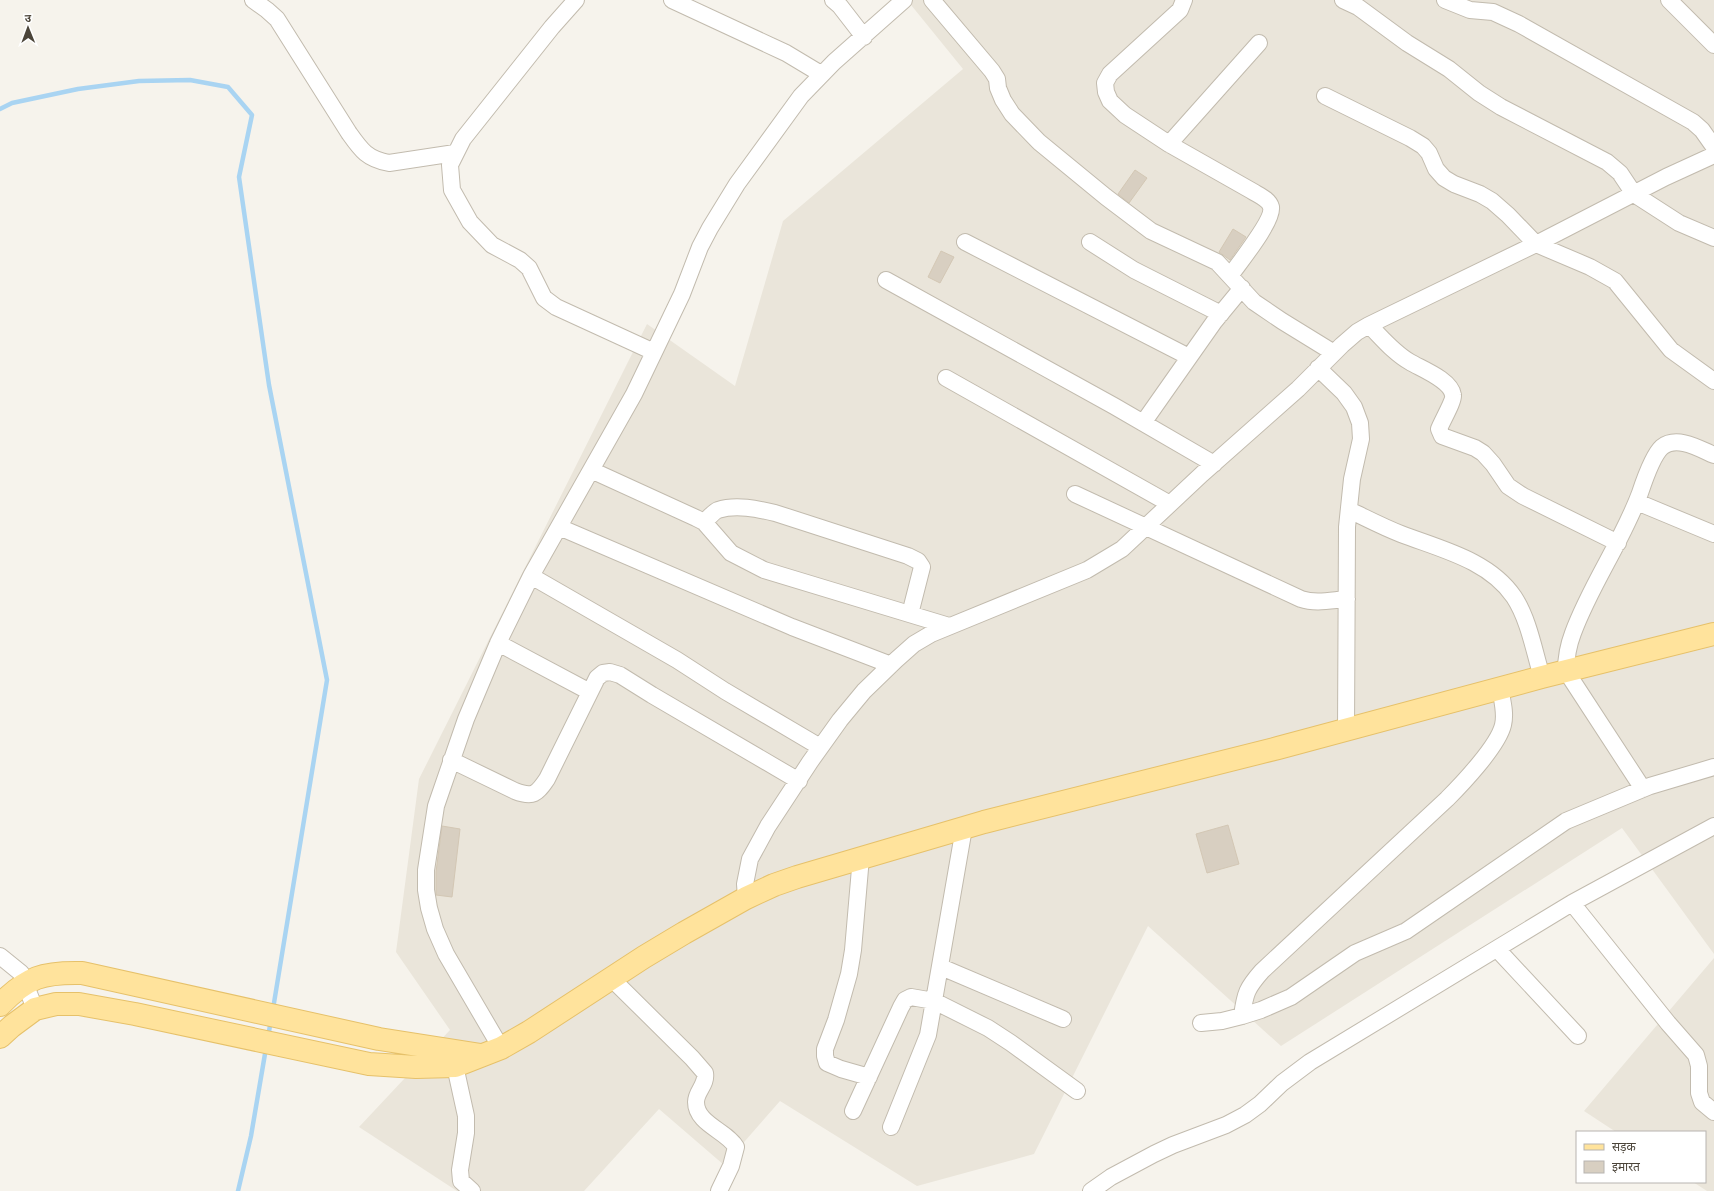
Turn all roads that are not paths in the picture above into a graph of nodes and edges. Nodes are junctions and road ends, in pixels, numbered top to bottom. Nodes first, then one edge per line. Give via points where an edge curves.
1 (253, 0) edge
2 (576, 0) edge
3 (672, 0) edge
4 (833, 0) edge
5 (904, 0) edge
6 (932, 0) edge
7 (1184, 0) edge
8 (1343, 0) edge
9 (1445, 0) edge
10 (1669, 0) edge
11 (864, 37) junction
12 (1259, 43) dead end
13 (1714, 45) edge
14 (821, 74) junction
15 (1325, 96) dead end
16 (1169, 144) junction
17 (1714, 147) edge
18 (455, 153) junction
19 (1714, 155) edge
20 (1634, 194) junction
21 (1714, 238) edge
22 (965, 242) dead end
23 (1090, 242) dead end
24 (1536, 244) junction
25 (1230, 276) junction
26 (886, 280) dead end
27 (1242, 288) junction
28 (1221, 314) junction
29 (1369, 325) junction
30 (654, 352) junction
31 (1334, 353) junction
32 (1190, 357) junction
33 (1318, 368) junction
34 (1712, 375) edge
35 (946, 378) dead end
36 (1143, 422) junction
37 (1714, 455) edge
38 (1214, 464) junction
39 (591, 470) junction
40 (1075, 494) dead end
41 (1637, 502) junction
42 (1170, 504) junction
43 (1349, 510) junction
44 (704, 522) junction
45 (559, 527) junction
46 (1145, 527) junction
47 (1714, 534) edge
48 (1618, 542) junction
49 (531, 576) junction
50 (1347, 598) junction
51 (910, 614) junction
52 (949, 626) junction
53 (1714, 634) edge
54 (498, 643) junction
55 (891, 665) junction
56 (1566, 671) junction
57 (1542, 677) junction
58 (1500, 688) junction
59 (590, 692) junction
60 (1346, 730) junction
61 (820, 747) junction
62 (451, 760) junction
63 (1714, 767) edge
64 (799, 781) junction
65 (1643, 789) junction
66 (1714, 826) edge
67 (964, 828) junction
68 (861, 858) junction
69 (746, 898) junction
70 (1572, 902) junction
71 (1497, 949) junction
72 (0, 956) edge
73 (941, 967) junction
74 (611, 978) junction
75 (25, 983) junction
76 (934, 1001) junction
77 (0, 1005) edge
78 (35, 1009) junction
79 (1242, 1016) junction
80 (1063, 1019) dead end
81 (1201, 1023) dead end
82 (1578, 1036) dead end
83 (0, 1037) edge
84 (491, 1052) junction
85 (455, 1066) junction
86 (869, 1077) junction
87 (1077, 1091) dead end
88 (853, 1111) dead end
89 (1714, 1112) edge
90 (891, 1127) dead end
91 (472, 1191) edge
92 (719, 1191) edge
93 (1091, 1191) edge

1 - 18 street via 277,19 349,133 368,156 389,163
2 - 18 street via 463,139
3 - 14 street via 786,53
4 - 11 street
5 - 11 street
6 - 25 street via 992,71 1003,100 1012,114 1039,142 1151,231 1217,262
7 - 16 street via 1180,10 1117,66 1105,83 1110,101
8 - 20 street via 1358,7 1450,69 1501,107 1607,162 1620,173
9 - 17 street via 1470,10 1493,12 1519,24 1693,122
10 - 13 street
11 - 14 street
12 - 16 street
14 - 30 street via 801,96 737,184 710,228
15 - 24 street via 1423,146 1444,178 1492,201
16 - 25 street via 1252,191 1271,206 1271,213 1258,237
18 - 30 street via 450,165 452,190 470,222 492,245 520,260 529,268 544,298 556,307
19 - 20 street
20 - 21 street via 1679,223
20 - 24 street
22 - 32 street
23 - 28 street via 1134,270
24 - 29 street
24 - 34 street via 1590,267 1615,281 1671,350
25 - 27 street
26 - 36 street
27 - 28 street
27 - 31 street via 1254,302
28 - 32 street
29 - 31 street via 1357,332
29 - 48 street via 1398,353 1434,375 1451,389 1451,403 1439,429 1442,436 1483,453 1508,486 1523,496
30 - 39 street via 631,400
31 - 33 street
32 - 36 street
33 - 38 street
33 - 43 street via 1344,393 1354,407 1360,423 1361,439 1352,479
35 - 42 street
36 - 38 street
37 - 41 street via 1681,443 1670,443 1662,447 1646,475
38 - 42 street
39 - 44 street
39 - 45 street
40 - 46 street
41 - 47 street
41 - 48 street
42 - 46 street
43 - 50 street
43 - 57 street via 1400,534 1469,560 1501,581 1514,596 1522,612
44 - 51 street via 731,553 764,570
44 - 51 street via 717,510 758,510 775,513 908,556 918,561 922,567
45 - 49 street
45 - 55 street via 792,627
46 - 50 street via 1305,601 1320,602
46 - 52 street via 1122,549 1087,570
48 - 56 street via 1579,618 1566,655
49 - 54 street
49 - 61 street via 677,660
50 - 60 street
51 - 52 street
52 - 55 street via 914,644
53 - 56 main road
54 - 59 street
54 - 62 street
55 - 61 street via 850,707
56 - 57 main road
56 - 65 street
57 - 58 main road
58 - 60 main road
58 - 79 street via 1504,712 1503,726 1472,772 1441,805 1262,971 1245,995
59 - 62 street via 547,779 534,794 526,795 515,791
59 - 64 street via 603,673 620,675
60 - 67 main road
61 - 64 street
62 - 84 street via 431,831 426,870 429,908 435,929
63 - 65 street
64 - 69 street via 768,826 750,859 745,884
65 - 79 street via 1560,825 1406,931 1355,953 1291,997
66 - 70 street
67 - 68 main road
67 - 73 street
68 - 69 main road via 796,877
68 - 86 street via 849,974 825,1056 827,1063 833,1066
69 - 74 main road
70 - 71 street
70 - 89 street via 1696,1055 1699,1066 1699,1093 1702,1102
71 - 82 street
71 - 93 street via 1310,1062 1245,1114 1226,1125 1173,1144 1111,1177
72 - 75 street via 21,973
73 - 76 street
73 - 80 street
74 - 84 main road via 529,1032
74 - 92 street via 705,1073 704,1085 696,1102 698,1112 732,1140 736,1147 731,1166
75 - 77 main road
75 - 78 street
75 - 84 main road via 42,976 82,973 379,1039
76 - 86 street via 911,997 905,1000
76 - 87 street via 999,1035
76 - 90 street via 928,1035
78 - 83 main road
78 - 85 main road via 56,1004 79,1004 370,1064
79 - 81 street
84 - 85 main road
85 - 91 street via 466,1116 460,1170 462,1181
86 - 88 street

